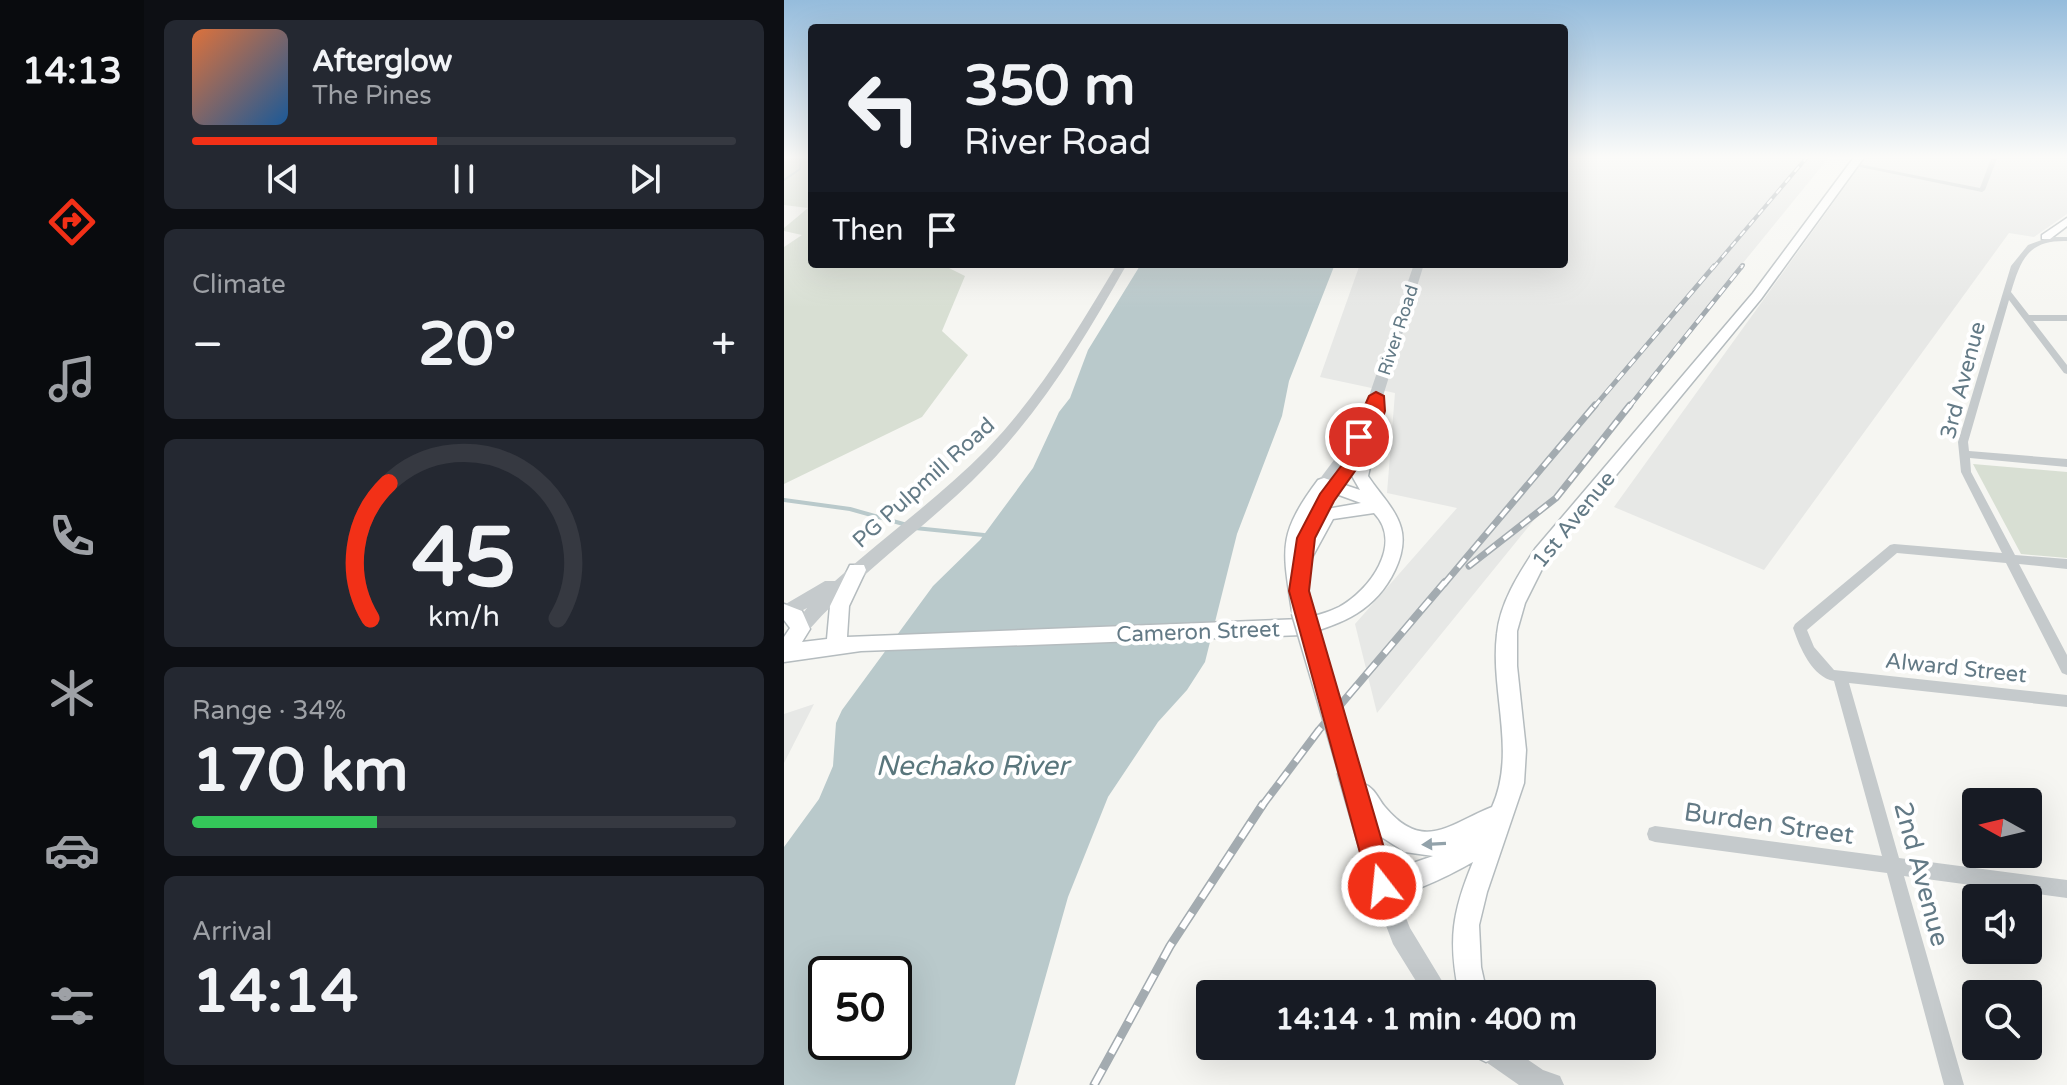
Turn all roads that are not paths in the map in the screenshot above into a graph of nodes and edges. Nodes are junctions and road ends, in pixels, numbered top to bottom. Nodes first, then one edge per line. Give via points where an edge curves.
1 (1823, 207) edge
2 (2067, 221) edge
3 (2046, 237) junction
4 (2067, 239) edge
5 (1120, 268) edge
6 (1418, 268) edge
7 (2007, 292) junction
8 (2028, 318) junction
9 (2067, 318) edge
10 (2067, 371) edge
11 (1376, 396) junction
12 (1368, 441) junction
13 (1964, 454) junction
14 (2067, 463) edge
15 (1330, 486) junction
16 (1378, 506) junction
17 (1303, 558) junction
18 (2010, 559) junction
19 (2067, 564) edge
20 (857, 570) junction
21 (1301, 601) junction
22 (785, 612) edge
23 (800, 628) junction
24 (838, 644) junction
25 (784, 653) edge
26 (2067, 669) edge
27 (1840, 676) junction
28 (2067, 701) edge
29 (1350, 774) junction
30 (1503, 812) junction
31 (1655, 834) dead end
32 (1893, 866) junction
33 (1382, 886) junction
34 (2067, 889) edge
35 (1429, 980) edge
36 (1469, 980) edge
37 (1506, 1060) edge
38 (1551, 1085) edge
39 (1954, 1085) edge

1 - 30 main road, 1st Avenue via 1757,296 1541,554 1521,587 1509,622 1506,660 1515,765 1512,795
2 - 3 main road
3 - 4 street
3 - 7 street, 3rd Avenue via 2020,258
5 - 20 street, PG Pulpmill Road via 1045,392 1001,443
6 - 11 street, River Road
7 - 8 street
7 - 13 street, 3rd Avenue via 1963,442
8 - 9 street
8 - 10 street
11 - 12 street, River Road
11 - 15 street, River Road
12 - 15 street, River Road
12 - 16 main road, Cameron Street via 1360,476
13 - 14 street
13 - 18 street, 3rd Avenue via 1966,472
15 - 16 main road
15 - 17 main road, River Road
15 - 21 main road, River Road via 1307,508 1294,537 1291,558
16 - 17 main road via 1327,514
16 - 24 main road, Cameron Street via 1394,534 1393,552 1374,591 1350,610 1323,621 1280,629
17 - 21 main road, River Road
18 - 19 street
18 - 26 street, 3rd Avenue
18 - 27 street via 1894,548 1800,628 1808,650 1830,675
20 - 22 street
20 - 23 street
20 - 24 main road via 835,617
21 - 29 main road, River Road, bridge
22 - 23 main road via 795,616
23 - 24 main road
23 - 25 main road
24 - 25 main road
27 - 28 street, Alward Street
27 - 32 street, 2nd Avenue
30 -> 29 main road via 1466,837 1435,847 1404,842 1377,819
29 - 33 main road, River Road
30 - 33 main road, 1st Avenue via 1470,854
30 - 36 main road via 1463,924
31 - 32 street, Burden Street
32 - 34 street, Burden Street
32 - 39 street, 2nd Avenue
33 - 35 street via 1401,936
37 - 38 street

